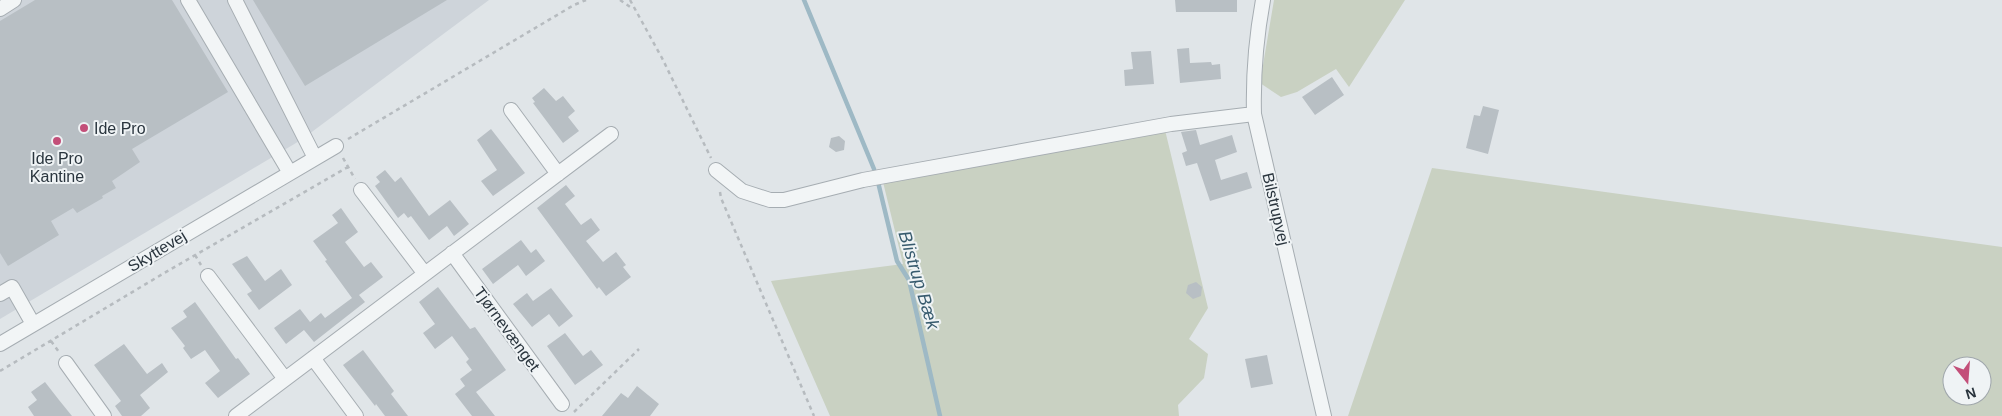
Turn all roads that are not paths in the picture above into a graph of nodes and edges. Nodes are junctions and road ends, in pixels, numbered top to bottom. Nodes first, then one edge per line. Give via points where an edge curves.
1 (14, 0) edge
2 (188, 0) edge
3 (235, 0) edge
4 (1263, 0) edge
5 (0, 9) edge
6 (511, 110) dead end
7 (1254, 114) junction
8 (611, 134) dead end
9 (336, 146) road end
10 (315, 158) junction
11 (716, 170) road end
12 (290, 173) junction
13 (558, 174) junction
14 (361, 190) road end
15 (452, 254) junction
16 (425, 274) junction
17 (208, 276) dead end
18 (0, 294) edge
19 (33, 324) junction
20 (0, 344) edge
21 (313, 358) junction
22 (66, 363) dead end
23 (285, 379) junction
24 (566, 410) edge
25 (104, 416) edge
26 (236, 416) edge
27 (356, 416) edge
28 (1324, 416) edge

1 - 5 street
2 - 12 street
3 - 10 street
4 - 7 street, Bilstrupvej via 1253,74
6 - 13 street
7 - 11 street via 1171,124 863,180 784,200 770,200 742,191
7 - 28 street, Bilstrupvej
8 - 13 street
9 - 10 street, Skyttevej
10 - 12 street, Skyttevej
12 - 19 street, Skyttevej
13 - 15 street
14 - 16 street
15 - 16 street
15 - 24 street, Tjørnevænget
16 - 21 street
17 - 23 street
18 - 19 street via 12,287
19 - 20 street, Skyttevej
21 - 23 street
21 - 27 street
22 - 25 street
23 - 26 street

